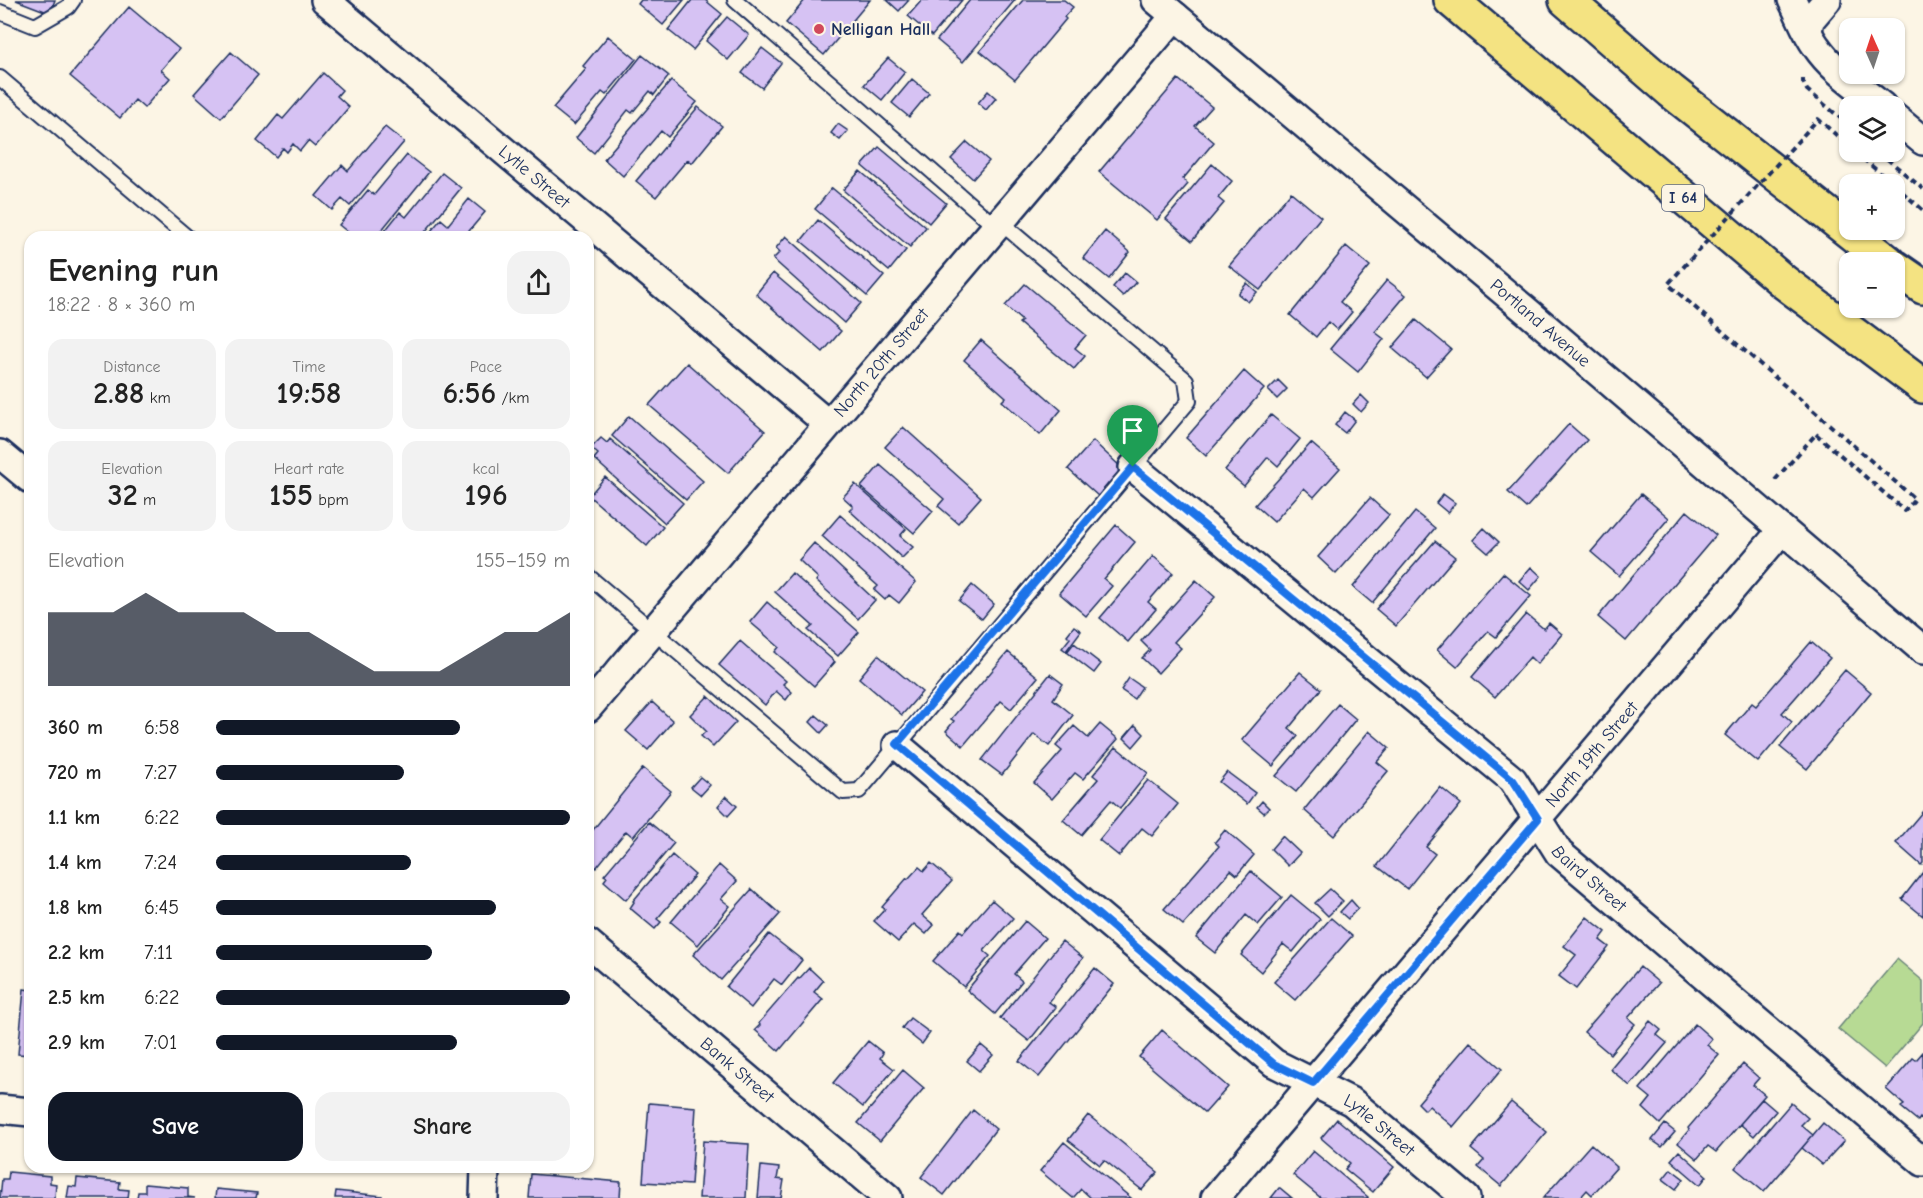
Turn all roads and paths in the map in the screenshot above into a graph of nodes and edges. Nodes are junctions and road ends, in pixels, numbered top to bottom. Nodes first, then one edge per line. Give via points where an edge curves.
1 (73, 0) edge
2 (325, 0) edge
3 (735, 0) edge
4 (1451, 0) edge
5 (1566, 0) edge
6 (1792, 0) edge
7 (1827, 0) edge
8 (1165, 8) edge
9 (0, 12) edge
10 (1808, 31) junction
11 (0, 78) edge
12 (1807, 90) dead end
13 (1870, 96) edge
14 (1839, 117) edge
15 (1905, 126) edge
16 (1839, 137) edge
17 (1923, 141) edge
18 (1867, 162) edge
19 (1891, 162) edge
20 (1881, 174) edge
21 (1923, 189) edge
22 (1905, 194) edge
23 (1923, 210) edge
24 (998, 225) junction
25 (180, 231) edge
26 (1875, 252) edge
27 (1905, 275) edge
28 (1923, 288) edge
29 (1923, 386) edge
30 (828, 424) junction
31 (0, 454) edge
32 (1133, 467) junction
33 (24, 474) edge
34 (1775, 480) dead end
35 (1782, 530) junction
36 (594, 581) edge
37 (652, 632) junction
38 (1923, 650) edge
39 (594, 701) edge
40 (897, 744) junction
41 (1538, 819) junction
42 (594, 948) edge
43 (1313, 1083) junction
44 (0, 1109) edge
45 (24, 1111) edge
46 (1923, 1162) edge
47 (485, 1173) edge
48 (484, 1198) edge
49 (888, 1198) edge
50 (1215, 1198) edge
51 (1466, 1198) edge

1 - 9 lane via 35,26
2 - 30 street, Lytle Street
3 - 24 lane
4 - 29 highway, I 64 via 1784,282
5 - 26 highway via 1671,91
6 - 10 street
7 - 10 street via 1810,20
8 - 24 street, North 20th Street
8 - 35 street, Portland Avenue
10 - 13 street via 1831,64
11 - 25 lane
12 - 14 path
15 - 17 street
16 - 34 path, bridge via 1818,119 1668,284 1916,499 1905,512 1816,434
18 - 20 path
19 - 21 path
22 - 23 path
24 - 30 street, North 20th Street
24 - 32 lane via 1185,380 1189,401
27 - 28 highway
30 - 37 street, North 20th Street
31 - 33 street
32 - 40 lane
32 - 41 street, Baird Street via 1513,780
35 - 38 street, Portland Avenue
35 - 41 street, North 19th Street
36 - 37 lane
37 - 39 street, North 20th Street
37 - 40 lane via 843,792 859,791
40 - 43 street, Lytle Street via 1274,1064
41 - 43 street, North 19th Street
41 - 46 street, Baird Street via 1559,853
42 - 49 street, Bank Street
43 - 50 street, North 19th Street
43 - 51 street, Lytle Street via 1352,1102
44 - 45 street
47 - 48 street

